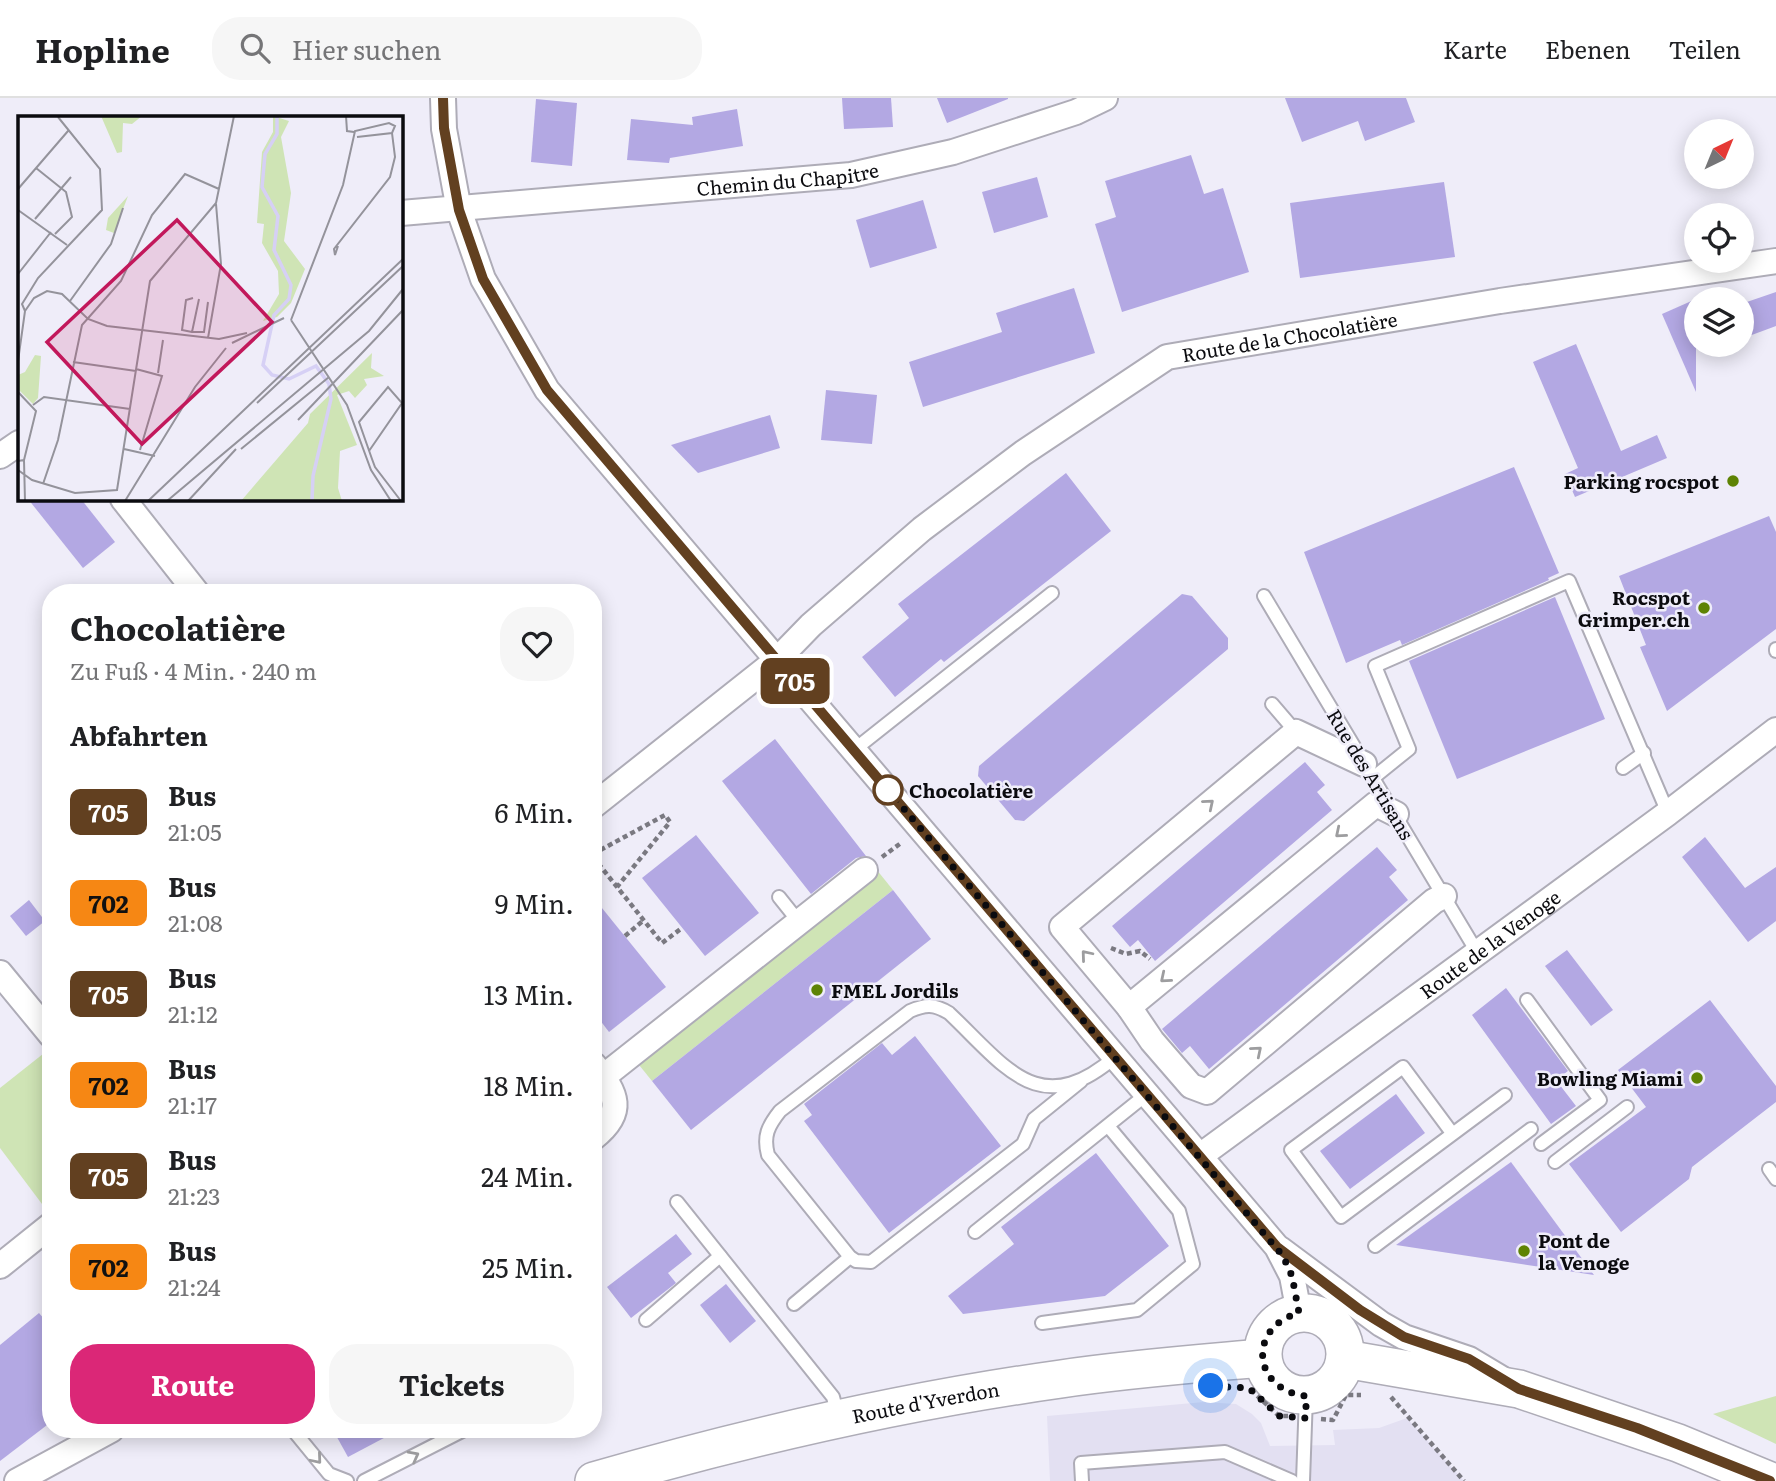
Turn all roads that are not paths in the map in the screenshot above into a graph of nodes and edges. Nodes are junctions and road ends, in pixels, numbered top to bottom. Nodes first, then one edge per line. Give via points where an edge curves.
1 (443, 98) edge
2 (1105, 98) edge
3 (459, 210) junction
4 (402, 213) edge
5 (1776, 261) edge
6 (18, 444) edge
7 (0, 456) edge
8 (124, 500) edge
9 (190, 584) edge
10 (1052, 593) dead end
11 (1264, 596) dead end
12 (777, 660) junction
13 (1272, 704) dead end
14 (1776, 730) edge
15 (1296, 732) junction
16 (854, 750) junction
17 (1644, 753) junction
18 (1623, 768) dead end
19 (1369, 771) junction
20 (602, 799) edge
21 (1668, 813) junction
22 (1396, 814) junction
23 (865, 870) dead end
24 (1444, 896) junction
25 (779, 897) dead end
26 (799, 922) junction
27 (1477, 952) junction
28 (0, 973) edge
29 (1527, 1000) dead end
30 (1129, 1007) junction
31 (42, 1024) edge
32 (1115, 1057) junction
33 (602, 1068) edge
34 (602, 1078) edge
35 (1081, 1081) junction
36 (1147, 1094) junction
37 (1505, 1095) dead end
38 (1627, 1107) dead end
39 (1108, 1126) junction
40 (1531, 1129) dead end
41 (602, 1131) edge
42 (1452, 1133) junction
43 (1541, 1144) dead end
44 (1200, 1156) junction
45 (1555, 1162) dead end
46 (677, 1202) dead end
47 (975, 1232) dead end
48 (42, 1233) edge
49 (1375, 1246) dead end
50 (1277, 1247) junction
51 (720, 1256) junction
52 (850, 1257) junction
53 (0, 1266) edge
54 (794, 1304) dead end
55 (1299, 1313) junction
56 (646, 1320) dead end
57 (1042, 1324) dead end
58 (1345, 1359) junction
59 (1256, 1373) junction
60 (1519, 1389) junction
61 (1306, 1407) junction
62 (839, 1419) junction
63 (96, 1438) edge
64 (300, 1438) edge
65 (448, 1438) edge
66 (1754, 1477) edge
67 (18, 1481) edge
68 (347, 1481) edge
69 (364, 1481) edge
70 (594, 1481) edge
71 (1082, 1481) edge
72 (1292, 1481) edge
73 (1303, 1481) edge

1 - 3 street
2 - 3 street, Chemin du Chapitre via 1076,113 953,152 851,175
3 - 4 street, Chemin du Chapitre
3 - 12 street via 483,279 547,390
5 - 12 street, Route de la Chocolatière via 1167,357 1023,453 922,528
6 - 7 street
8 - 9 street
10 - 16 lane
11 - 19 lane, Rue des Artisans
12 - 16 street
12 - 20 street, Route de la Chocolatière
13 - 15 lane
14 - 21 street, Route de la Venoge
15 - 19 street
30 -> 15 street via 1062,927
16 - 32 street
17 - 18 lane
17 - 19 lane via 1569,580 1375,666 1409,749
17 - 21 lane
19 - 22 lane, Rue des Artisans
21 - 27 street, Route de la Venoge
22 - 24 lane, Rue des Artisans
22 -> 30 street via 1376,804
23 - 26 street
24 - 27 lane, Rue des Artisans
30 -> 24 street via 1191,1086 1207,1091
25 - 26 lane
26 - 33 street
27 - 44 street, Route de la Venoge
28 - 31 street
29 - 43 lane via 1600,1100
32 - 35 lane
32 - 36 street
34 - 41 street via 615,1100 615,1112
35 - 52 lane via 1034,1119 1023,1144 878,1258 864,1263
35 - 52 lane via 1037,1085 1015,1076 943,1009 924,1004 910,1011 780,1111 766,1132 768,1155
36 - 39 lane
36 - 44 street
37 - 42 lane
38 - 45 lane
39 - 47 lane
39 - 57 lane via 1179,1211 1193,1264 1138,1310
40 - 49 lane
42 - 42 lane via 1340,1217 1292,1150 1403,1068
44 - 50 street
46 - 51 lane
48 - 53 street
50 - 55 street via 1292,1276
50 - 60 street via 1381,1324 1404,1337 1469,1359
51 - 56 lane
51 - 62 lane via 833,1397
52 - 54 lane
55 - 58 main road via 1314,1314 1333,1325 1344,1344
55 - 59 main road via 1286,1316 1268,1333
58 - 60 main road
58 - 61 main road via 1342,1371
59 - 61 main road via 1265,1370 1281,1390
59 - 62 main road, Route d'Yverdon via 1185,1364 1052,1380
60 - 66 main road via 1678,1443
61 - 73 lane
62 - 70 main road, Route d'Yverdon
63 - 67 street
64 -> 68 lane via 329,1474
69 -> 65 lane
71 - 72 lane via 1081,1463 1225,1452

